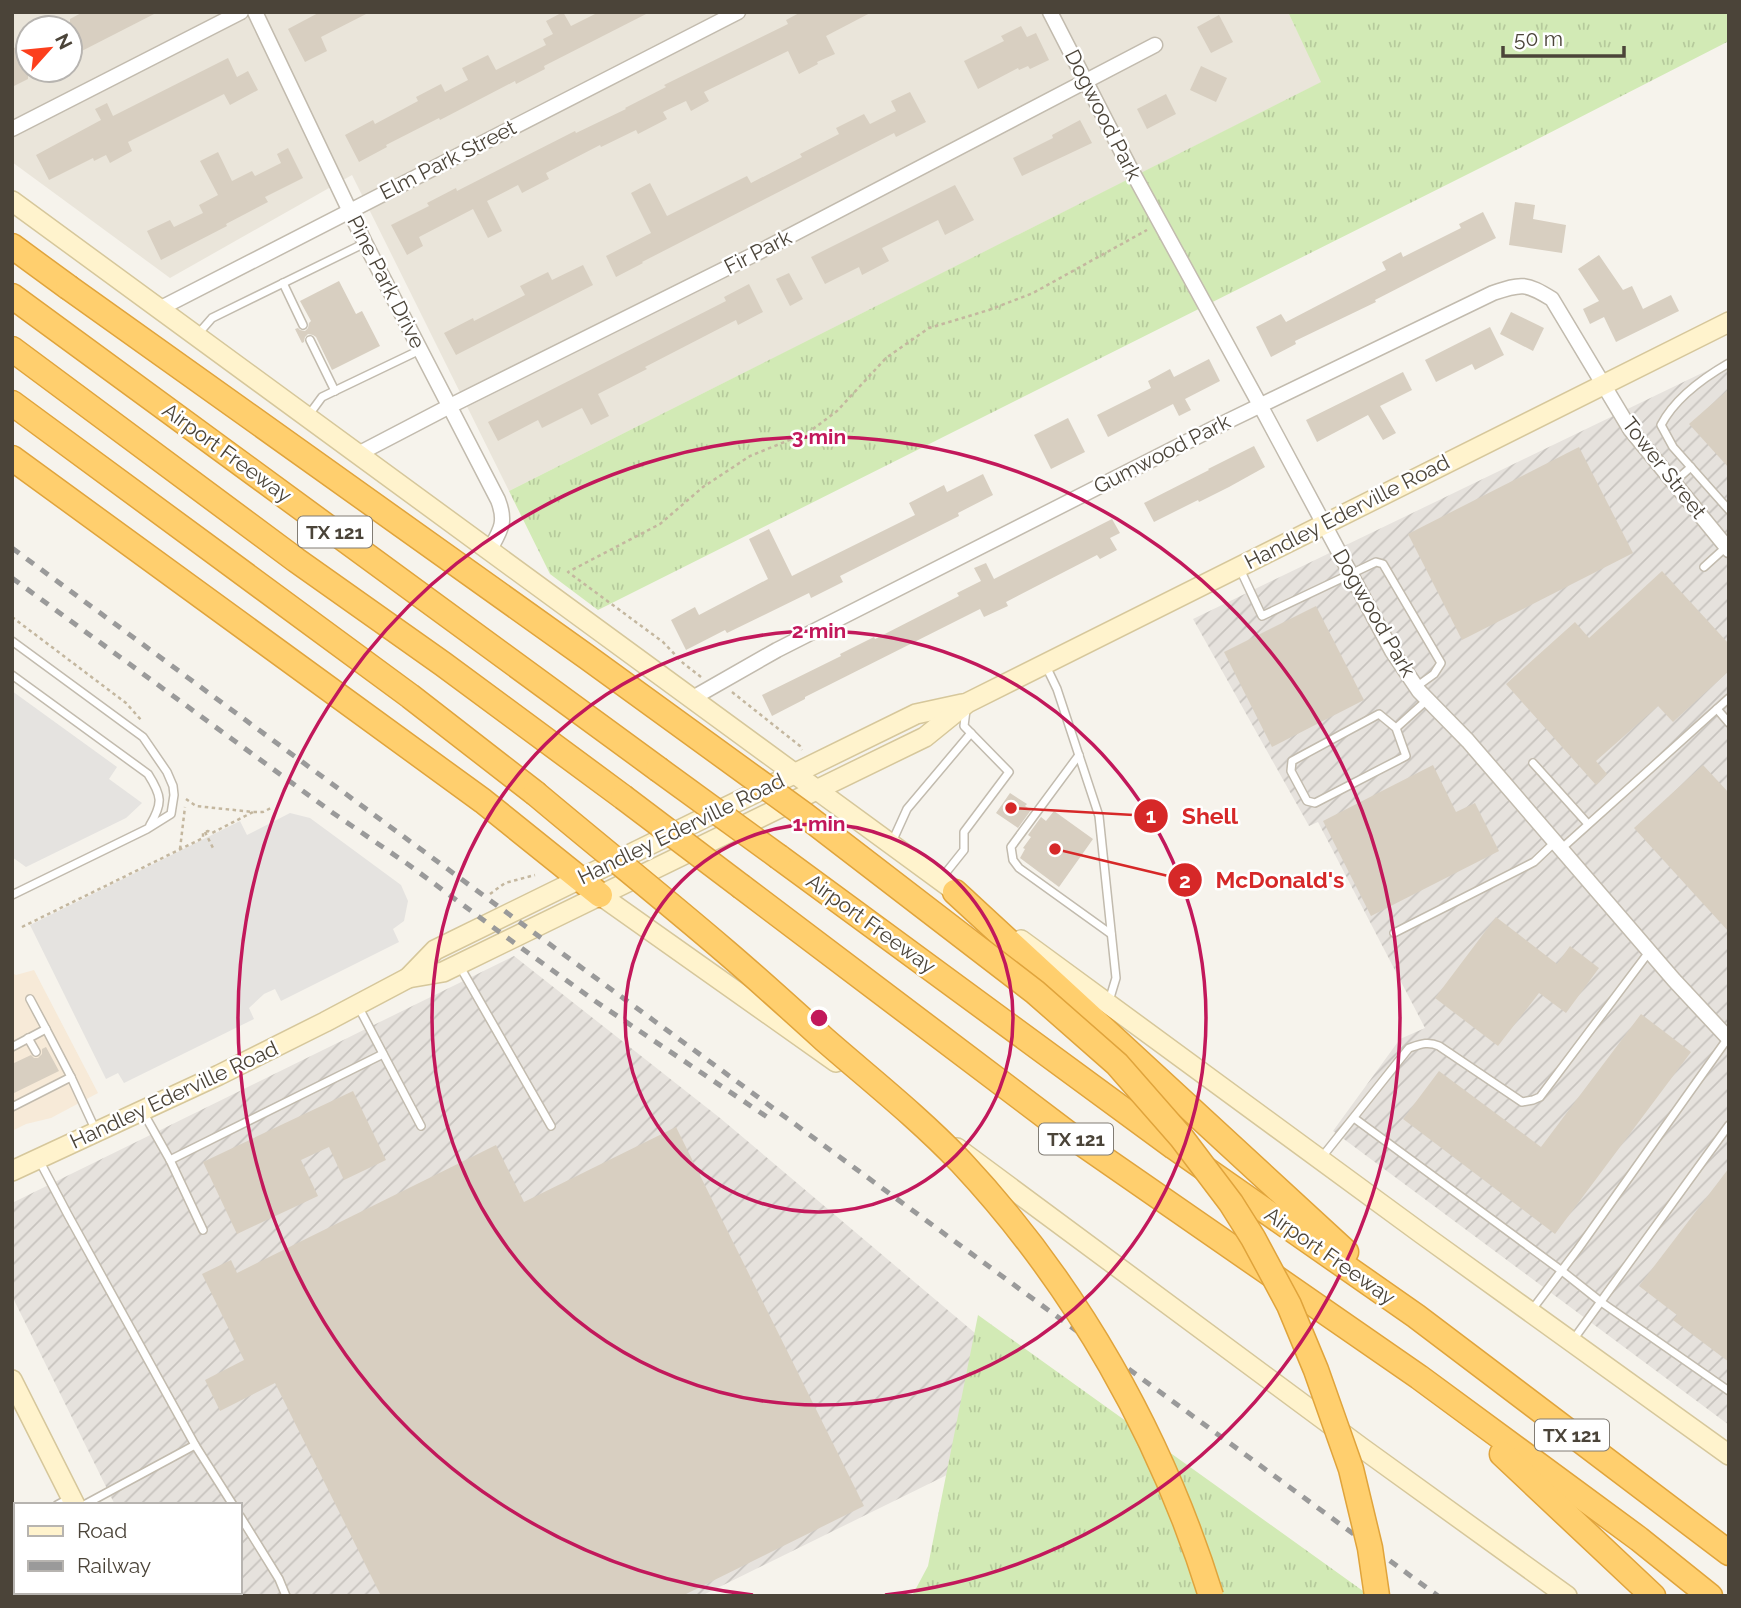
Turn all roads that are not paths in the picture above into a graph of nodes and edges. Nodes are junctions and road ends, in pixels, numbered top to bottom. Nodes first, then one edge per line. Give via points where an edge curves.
1 (241, 12) edge
2 (255, 12) edge
3 (738, 12) edge
4 (1050, 12) edge
5 (1155, 45) dead end
6 (1085, 82) junction
7 (12, 129) edge
8 (12, 201) edge
9 (350, 211) junction
10 (365, 243) junction
11 (12, 246) edge
12 (283, 283) junction
13 (12, 296) edge
14 (159, 309) junction
15 (303, 325) dead end
16 (1727, 326) edge
17 (196, 336) junction
18 (310, 340) dead end
19 (12, 349) edge
20 (420, 349) junction
21 (1729, 363) edge
22 (1602, 384) junction
23 (335, 391) junction
24 (12, 403) edge
25 (1260, 405) junction
26 (450, 406) junction
27 (307, 417) junction
28 (358, 454) junction
29 (12, 458) edge
30 (1691, 467) junction
31 (1674, 482) junction
32 (1729, 510) edge
33 (1324, 523) junction
34 (1727, 548) edge
35 (489, 551) junction
36 (1239, 566) junction
37 (1704, 567) dead end
38 (1351, 574) junction
39 (12, 641) edge
40 (1044, 664) junction
41 (12, 675) edge
42 (1416, 687) junction
43 (1729, 698) edge
44 (691, 699) junction
45 (1427, 699) junction
46 (967, 703) junction
47 (1717, 709) junction
48 (1729, 723) edge
49 (1396, 728) junction
50 (971, 733) junction
51 (1079, 755) junction
52 (1533, 763) dead end
53 (794, 774) junction
54 (815, 789) junction
55 (1588, 824) junction
56 (148, 829) junction
57 (891, 845) junction
58 (1558, 845) junction
59 (579, 879) junction
60 (948, 886) junction
61 (12, 895) edge
62 (600, 895) junction
63 (1394, 933) dead end
64 (1111, 934) junction
65 (1650, 952) junction
66 (458, 964) junction
67 (408, 978) junction
68 (30, 999) dead end
69 (1108, 1004) junction
70 (357, 1005) junction
71 (46, 1029) junction
72 (28, 1038) junction
73 (1729, 1039) edge
74 (12, 1047) edge
75 (36, 1052) dead end
76 (383, 1054) junction
77 (48, 1076) dead end
78 (71, 1077) junction
79 (53, 1086) junction
80 (22, 1089) dead end
81 (27, 1100) junction
82 (12, 1107) edge
83 (142, 1111) junction
84 (1354, 1118) junction
85 (1729, 1125) edge
86 (421, 1126) dead end
87 (551, 1126) dead end
88 (97, 1132) junction
89 (39, 1159) junction
90 (170, 1160) junction
91 (1321, 1160) junction
92 (12, 1171) edge
93 (203, 1230) dead end
94 (1562, 1271) junction
95 (1601, 1302) junction
96 (1530, 1312) junction
97 (1416, 1316) junction
98 (1572, 1342) junction
99 (1419, 1377) junction
100 (12, 1380) edge
101 (1729, 1391) edge
102 (18, 1404) edge
103 (195, 1445) junction
104 (1729, 1455) edge
105 (72, 1503) edge
106 (232, 1503) edge
107 (242, 1519) edge
108 (1729, 1553) edge
109 (286, 1596) edge
110 (1211, 1596) edge
111 (1377, 1596) edge
112 (1567, 1596) edge
113 (1653, 1596) edge
114 (1710, 1596) edge

1 - 7 street
2 - 9 street, Pine Park Drive
3 - 9 street, Elm Park Street
4 - 6 street, Dogwood Park
5 - 6 street, Fir Park
6 - 25 street, Dogwood Park
6 - 26 street, Fir Park
8 - 14 main road
9 - 10 street, Pine Park Drive
9 - 14 street, Elm Park Street
10 - 12 lane
10 - 20 street, Pine Park Drive
11 - 111 highway, bridge via 806,816 1035,992 1117,1064 1215,1180 1289,1305 1351,1469
12 - 15 lane
12 - 17 lane via 212,318
13 - 97 highway, Airport Freeway / TX 121, bridge via 1174,1147
14 - 17 main road
16 - 22 main road, Handley Ederville Road
17 - 27 main road
18 - 23 lane
19 - 99 highway, Airport Freeway / TX 121, bridge via 623,797 1074,1138
20 - 23 lane
20 - 26 street, Pine Park Drive
21 - 30 lane via 1706,376 1667,412 1661,425
22 - 25 street, Gumwood Park via 1552,299 1534,288 1515,285
22 - 31 street, Tower Street via 1630,429
22 - 33 main road, Handley Ederville Road
23 - 27 lane via 322,397
24 - 110 highway, bridge via 535,793 726,951 927,1128 994,1200 1082,1318 1130,1401 1170,1484
25 - 33 street, Dogwood Park
25 - 44 street, Gumwood Park via 777,650
26 - 28 street, Fir Park
26 - 35 street, Pine Park Drive via 502,511 502,528
27 - 28 main road
28 - 35 main road
29 - 59 highway via 483,801
30 - 31 lane
30 - 32 lane
31 - 34 street, Tower Street
33 - 36 main road, Handley Ederville Road
33 - 38 street, Dogwood Park
34 - 37 lane
35 - 44 main road
36 - 38 lane via 1262,615
36 - 40 main road, Handley Ederville Road
38 - 42 street, Dogwood Park
38 - 42 lane via 1376,562 1383,564 1441,663
39 - 56 lane via 143,737 167,772 174,795 171,814
40 - 46 main road, Handley Ederville Road
40 - 51 lane
41 - 56 lane via 148,774 159,794 159,810
42 - 45 street, Dogwood Park
43 - 47 lane
44 - 53 main road
45 - 49 lane
45 - 58 street, Dogwood Park
46 - 50 lane via 964,726
46 - 53 main road, Handley Ederville Road via 916,714
46 - 54 main road, Handley Ederville Road via 925,737
47 - 48 lane
47 - 55 lane
49 - 49 lane via 1406,756 1315,803 1307,801 1291,771 1292,761 1379,714
50 - 57 lane via 907,809
50 - 60 lane via 1009,772 964,832 964,850
51 - 64 lane via 1099,816
51 - 64 lane via 1011,847 1013,860
52 - 55 lane
53 - 54 main road
53 - 59 main road, Handley Ederville Road
54 - 57 main road
54 - 62 main road, Handley Ederville Road
55 - 58 lane
56 - 61 lane
57 - 60 main road
58 - 63 lane via 1534,862
58 - 65 street, Dogwood Park
59 - 62 highway
59 - 67 main road, Handley Ederville Road via 435,950
60 - 69 main road
60 - 97 highway
62 - 66 main road, Handley Ederville Road
62 - 112 main road via 982,1166
64 - 69 lane via 1116,978
65 - 73 street, Dogwood Park
65 - 84 lane via 1540,1097 1522,1102 1431,1042 1409,1048
66 - 67 main road, Handley Ederville Road via 443,972
66 - 87 lane
67 - 70 main road, Handley Ederville Road
68 - 71 lane
69 - 91 main road
70 - 76 lane
70 - 83 main road, Handley Ederville Road
71 - 72 lane
71 - 78 lane
72 - 74 lane
72 - 75 lane
73 - 94 lane
76 - 86 lane
76 - 90 lane
77 - 79 lane
78 - 79 lane
78 - 88 lane
79 - 81 lane
80 - 81 lane
81 - 82 lane
83 - 88 main road, Handley Ederville Road
83 - 90 lane
84 - 91 lane
84 - 94 lane
85 - 95 lane
88 - 89 main road, Handley Ederville Road
89 - 92 main road, Handley Ederville Road
89 - 103 lane
90 - 93 lane
91 - 96 main road
94 - 95 lane
94 - 96 lane
95 - 98 lane
95 - 101 lane
96 - 98 main road
97 - 108 highway, Airport Freeway / TX 121
98 - 104 main road
99 - 113 highway
99 - 114 highway, Airport Freeway / TX 121
100 - 102 main road
102 - 105 main road
103 - 105 lane
103 - 106 lane
107 - 109 lane

